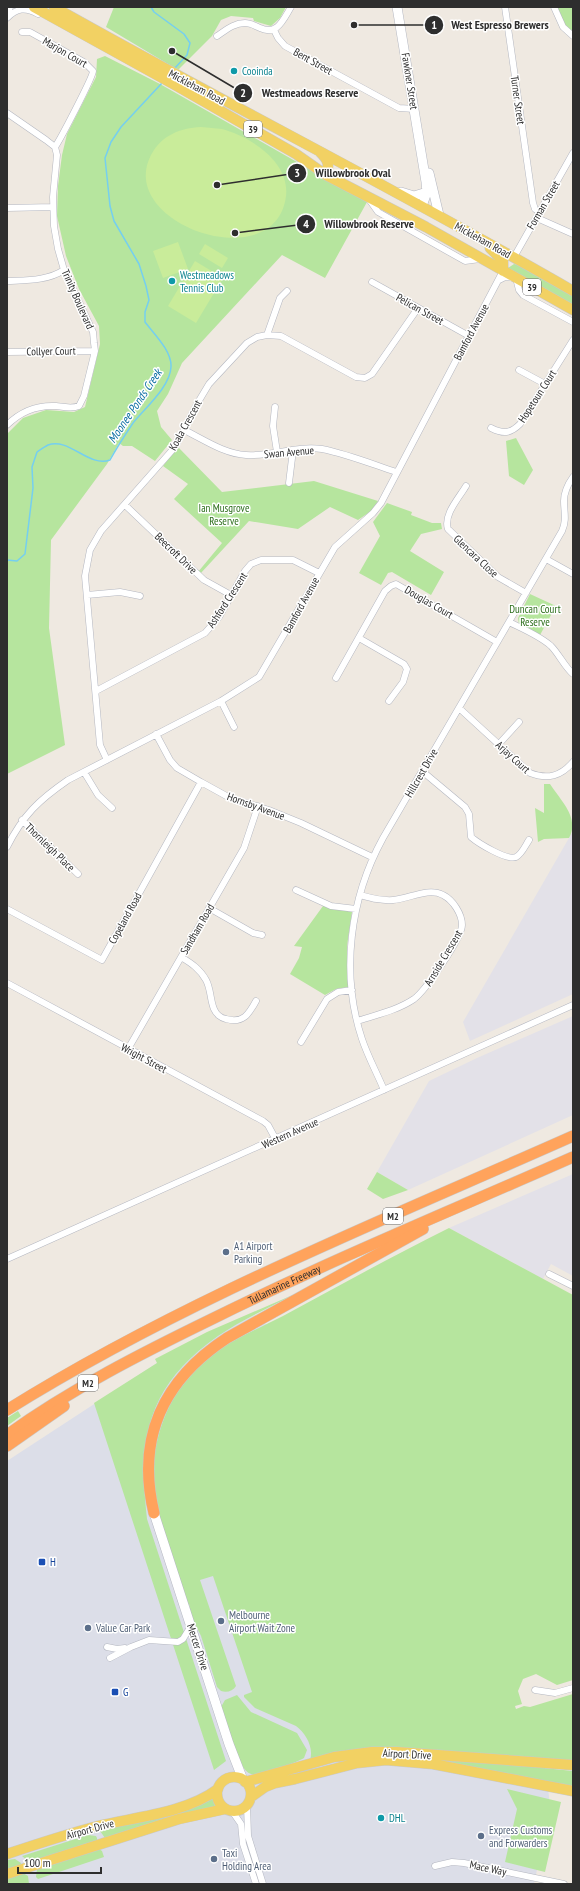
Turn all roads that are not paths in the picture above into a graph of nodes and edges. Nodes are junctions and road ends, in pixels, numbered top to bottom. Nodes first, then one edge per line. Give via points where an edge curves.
1 (10, 7) edge
2 (34, 7) edge
3 (54, 7) edge
4 (290, 7) edge
5 (397, 7) edge
6 (505, 7) edge
7 (554, 7) edge
8 (7, 14) edge
9 (7, 18) edge
10 (274, 30) junction
11 (22, 32) dead end
12 (217, 36) dead end
13 (573, 36) edge
14 (101, 43) junction
15 (154, 68) junction
16 (180, 82) junction
17 (415, 109) junction
18 (242, 110) junction
19 (7, 112) edge
20 (242, 123) junction
21 (55, 147) junction
22 (316, 148) junction
23 (573, 153) edge
24 (344, 163) junction
25 (326, 175) junction
26 (395, 190) junction
27 (431, 192) junction
28 (532, 192) junction
29 (366, 197) junction
30 (545, 203) junction
31 (53, 207) junction
32 (7, 208) edge
33 (425, 208) junction
34 (439, 215) junction
35 (538, 215) junction
36 (417, 222) junction
37 (573, 234) edge
38 (475, 236) junction
39 (482, 259) junction
40 (517, 259) junction
41 (64, 270) junction
42 (501, 275) junction
43 (516, 278) junction
44 (7, 281) edge
45 (372, 282) dead end
46 (287, 292) dead end
47 (573, 292) edge
48 (418, 308) junction
49 (573, 310) edge
50 (573, 322) edge
51 (267, 335) junction
52 (469, 336) junction
53 (573, 340) edge
54 (95, 350) junction
55 (7, 352) edge
56 (519, 370) dead end
57 (545, 384) junction
58 (275, 407) dead end
59 (7, 425) edge
60 (490, 428) dead end
61 (184, 430) junction
62 (293, 450) junction
63 (277, 452) junction
64 (396, 472) junction
65 (573, 477) edge
66 (289, 483) dead end
67 (466, 486) dead end
68 (125, 504) junction
69 (546, 558) junction
70 (319, 573) junction
71 (573, 574) edge
72 (526, 593) junction
73 (87, 595) junction
74 (231, 595) junction
75 (140, 596) dead end
76 (509, 622) junction
77 (358, 638) junction
78 (497, 642) junction
79 (573, 674) edge
80 (336, 678) dead end
81 (96, 691) junction
82 (220, 701) junction
83 (389, 701) dead end
84 (459, 708) junction
85 (519, 722) dead end
86 (234, 727) dead end
87 (156, 734) junction
88 (499, 744) junction
89 (107, 760) junction
90 (573, 762) edge
91 (422, 771) junction
92 (84, 772) junction
93 (201, 782) junction
94 (258, 806) junction
95 (112, 808) dead end
96 (22, 820) junction
97 (10, 833) edge
98 (529, 840) dead end
99 (7, 847) edge
100 (372, 857) junction
101 (78, 874) dead end
102 (296, 890) dead end
103 (360, 895) junction
104 (209, 908) junction
105 (7, 909) edge
106 (356, 909) junction
107 (262, 935) dead end
108 (181, 957) junction
109 (7, 983) edge
110 (352, 990) junction
111 (256, 1001) dead end
112 (573, 1005) edge
113 (357, 1021) junction
114 (301, 1042) dead end
115 (128, 1049) junction
116 (384, 1090) junction
117 (573, 1136) edge
118 (275, 1138) junction
119 (573, 1157) edge
120 (470, 1202) junction
121 (7, 1259) edge
122 (550, 1274) dead end
123 (573, 1286) edge
124 (173, 1338) junction
125 (30, 1396) junction
126 (7, 1403) edge
127 (7, 1410) edge
128 (7, 1436) edge
129 (7, 1446) edge
130 (154, 1513) joint
131 (191, 1626) junction
132 (107, 1647) dead end
133 (131, 1647) junction
134 (110, 1658) dead end
135 (573, 1688) edge
136 (535, 1690) dead end
137 (573, 1766) edge
138 (244, 1781) junction
139 (218, 1789) junction
140 (573, 1791) edge
141 (249, 1801) junction
142 (229, 1810) junction
143 (7, 1854) edge
144 (435, 1866) dead end
145 (7, 1874) edge
146 (256, 1884) edge
147 (263, 1884) edge
148 (564, 1884) edge

1 - 8 street
2 - 14 main road, Mickleham Road / 39
3 - 15 main road, Mickleham Road / 39
4 - 10 street
5 - 17 street, Fawkner Street
6 - 28 street, Turner Street
7 - 13 street via 563,27
9 - 14 street via 16,10 25,9 68,31
10 - 12 street via 266,31 243,23 230,27
10 - 17 street, Bent Street via 285,46 398,108
11 - 21 street, Marjon Court via 30,32 84,62 93,71 92,78
14 - 15 main road, Mickleham Road / 39
15 - 16 main road, Mickleham Road / 39
16 - 18 main road, Mickleham Road / 39
16 - 20 main road, Mickleham Road / 39
17 - 27 street, Fawkner Street
18 - 20 main road
18 - 22 main road, Mickleham Road / 39
19 - 21 street
20 - 25 main road, Mickleham Road / 39 via 296,154
21 - 31 street, Trinity Boulevard via 57,154
22 - 24 main road, Mickleham Road / 39
22 - 25 main road via 328,162
23 - 30 street, Forman Street
24 - 25 main road via 331,168
24 - 26 main road, Mickleham Road / 39
25 - 29 main road, Mickleham Road / 39
26 - 27 street via 414,196
26 - 33 main road, Mickleham Road / 39
27 - 33 street
27 - 34 street, Fawkner Street
28 - 30 street
28 - 35 street, Turner Street
29 - 36 main road, Mickleham Road / 39
29 - 39 street, Mickleham Road via 378,212 465,261
30 - 35 street, Forman Street
31 - 32 street
31 - 41 street, Trinity Boulevard via 54,226
33 - 34 main road, Mickleham Road / 39
33 - 36 main road
34 - 38 main road, Mickleham Road / 39
35 - 37 street
35 - 40 street, Forman Street
36 - 39 main road, Mickleham Road / 39
38 - 40 main road, Mickleham Road / 39
38 - 42 main road via 503,261
39 - 42 main road, Mickleham Road / 39
40 - 42 main road via 508,265
40 - 47 main road, Mickleham Road / 39
41 - 44 street via 40,279
41 - 54 street, Trinity Boulevard via 93,332
42 - 43 main road, Mickleham Road / 39
42 - 52 street, Bamford Avenue
43 - 49 main road, Mickleham Road / 39
43 - 50 street via 523,295
45 - 48 street, Pelican Street
46 - 51 street via 280,298
48 - 51 street via 372,374 365,378 356,377 281,336
48 - 52 street, Pelican Street
51 - 61 street, Koala Crescent via 247,343 209,384
52 - 64 street, Bamford Avenue
53 - 57 street, Hopetoun Court
54 - 55 street, Collyer Court
54 - 59 street, Trinity Boulevard via 84,396 78,406 34,408 22,412
56 - 57 street
57 - 60 street, Hopetoun Court via 515,429 500,433
58 - 63 street via 273,426
61 - 63 street, Swan Avenue via 236,454 247,456
61 - 68 street, Koala Crescent via 175,447
62 - 63 street, Swan Avenue
62 - 64 street, Swan Avenue via 323,450
62 - 66 street
64 - 70 street, Bamford Avenue via 381,503 335,548
65 - 69 street, Hillcrest Drive via 565,492 565,524
67 - 72 street, Glencara Close via 448,517 448,529 498,577
68 - 73 street, Koala Crescent via 101,532 90,550 85,576
68 - 74 street, Beecroft Drive via 204,580
69 - 71 street
69 - 72 street, Hillcrest Drive
70 - 74 street, Ashford Crescent via 293,560 262,560 251,564 244,571
70 - 82 street, Bamford Avenue via 264,671 253,682
72 - 76 street, Hillcrest Drive
73 - 75 street via 120,592
73 - 81 street, Koala Crescent
74 - 81 street, Ashford Crescent via 205,633
76 - 78 street, Hillcrest Drive
76 - 79 street via 552,647 565,667
77 - 78 street, Douglas Court via 385,591 396,584
77 - 80 street, Douglas Court
77 - 83 street via 404,664 407,669 403,682
78 - 84 street, Hillcrest Drive
81 - 89 street, Koala Crescent via 100,745
82 - 86 street
82 - 87 street, Bamford Avenue
84 - 88 street, Arjay Court
84 - 91 street, Hillcrest Drive
85 - 88 street
87 - 89 street, Bamford Avenue
87 - 93 street, Hornsby Avenue via 177,768
88 - 90 street, Arjay Court via 530,774 540,777 555,776
89 - 92 street, Bamford Avenue
91 - 98 street via 465,807 469,814 471,837 476,841 506,857 514,858 520,854
91 - 100 street, Hillcrest Drive
92 - 95 street via 98,795
92 - 96 street, Bamford Avenue via 42,798
93 - 94 street, Hornsby Avenue via 230,798
93 - 105 street, Copeland Road via 102,960
94 - 100 street, Hornsby Avenue via 301,823
94 - 104 street, Sandham Road via 244,848
96 - 97 street, Bamford Avenue
96 - 101 street, Thornleigh Place
97 - 99 street, Bamford Avenue
100 - 103 street, Hillcrest Drive
102 - 106 street via 331,906
103 - 106 street, Hillcrest Drive
103 - 113 street, Arnside Crescent via 378,900 391,900 433,892 454,904 462,926 421,994 380,1014
104 - 107 street via 253,933
104 - 108 street, Sandham Road
106 - 110 street, Hillcrest Drive via 351,948
108 - 111 street via 193,964 205,979 214,1010 223,1018 241,1020 249,1014
108 - 115 street, Sandham Road
109 - 115 street, Wright Street
110 - 113 street, Hillcrest Drive
110 - 114 street via 338,992 326,999
112 - 116 street, Western Avenue
113 - 116 street, Hillcrest Drive via 367,1054
115 - 118 street, Wright Street via 263,1121
116 - 118 street, Western Avenue
117 - 125 highway, Tullamarine Freeway / M2 via 214,1297 98,1357
118 - 121 street, Western Avenue
119 - 120 highway, Tullamarine Freeway / M2
120 - 124 highway, Tullamarine Freeway / M2 via 273,1289
120 - 130 highway via 227,1338 197,1360 180,1377 167,1397 154,1430 148,1480
122 - 123 street
124 - 128 highway, Tullamarine Freeway / M2 via 89,1382
124 - 129 highway via 73,1400
125 - 126 highway via 20,1396
125 - 127 highway, Tullamarine Freeway / M2
130 - 131 street, Mercer Drive
131 - 133 street via 178,1642 154,1640
131 - 138 street, Mercer Drive
132 - 133 street
133 - 134 street
135 - 136 street via 555,1693
137 - 138 main road, Airport Drive via 372,1752 331,1758
138 - 139 main road via 236,1778 227,1779
138 - 141 main road via 250,1790
139 - 142 main road via 218,1800
139 - 143 main road, Airport Drive via 206,1798 178,1808 98,1826
140 - 141 main road, Airport Drive via 434,1764 386,1760 357,1762 275,1783
141 - 142 main road via 238,1811
141 - 147 street via 248,1836
142 - 145 main road, Airport Drive via 202,1812 172,1820
142 - 146 street via 241,1824 243,1844
144 - 148 street, Mace Way via 452,1862 464,1863

